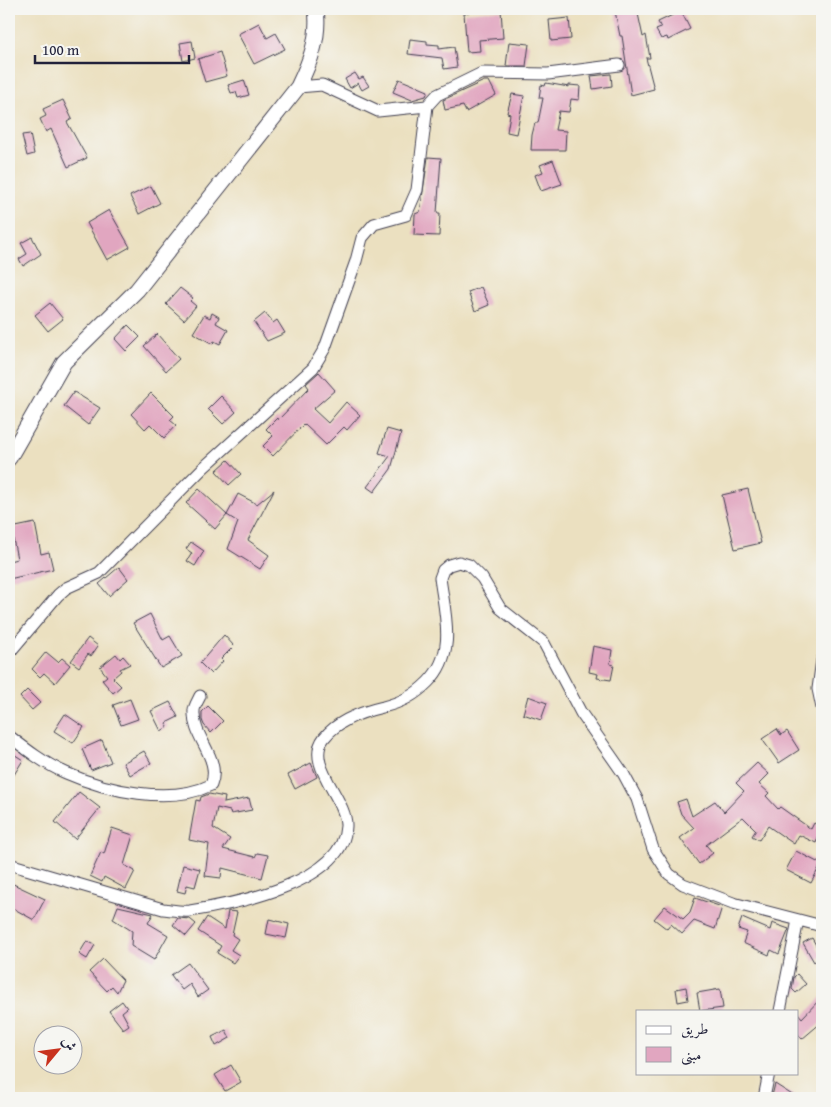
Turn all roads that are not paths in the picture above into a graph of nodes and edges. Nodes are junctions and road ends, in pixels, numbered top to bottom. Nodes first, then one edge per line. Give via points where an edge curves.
1 (316, 9) edge
2 (619, 65) dead end
3 (298, 87) junction
4 (427, 106) junction
5 (9, 458) edge
6 (9, 653) edge
7 (822, 660) edge
8 (200, 696) dead end
9 (822, 708) edge
10 (9, 736) edge
11 (9, 864) edge
12 (798, 920) junction
13 (822, 926) edge
14 (780, 1010) edge
15 (769, 1074) edge
16 (764, 1098) edge

1 - 3 street via 313,54
2 - 4 street via 548,74 482,73 437,95
3 - 4 street via 322,85 378,111
3 - 5 street via 137,290 64,362
4 - 6 street via 417,190 406,215 374,224 362,238 325,348 313,368 202,469 99,573 58,595
7 - 9 street via 818,689
8 - 10 street via 194,710 196,723 215,776 211,785 196,792 166,796 90,782 40,759
11 - 12 street via 163,909 188,911 282,888 311,875 339,849 346,825 318,750 335,728 355,714 403,702 437,673 447,644 440,578 443,570 459,562 469,565 482,578 500,608 544,643 581,713 623,773 637,799 653,849 669,874 684,884 733,903
12 - 13 street
12 - 14 street
15 - 16 street

